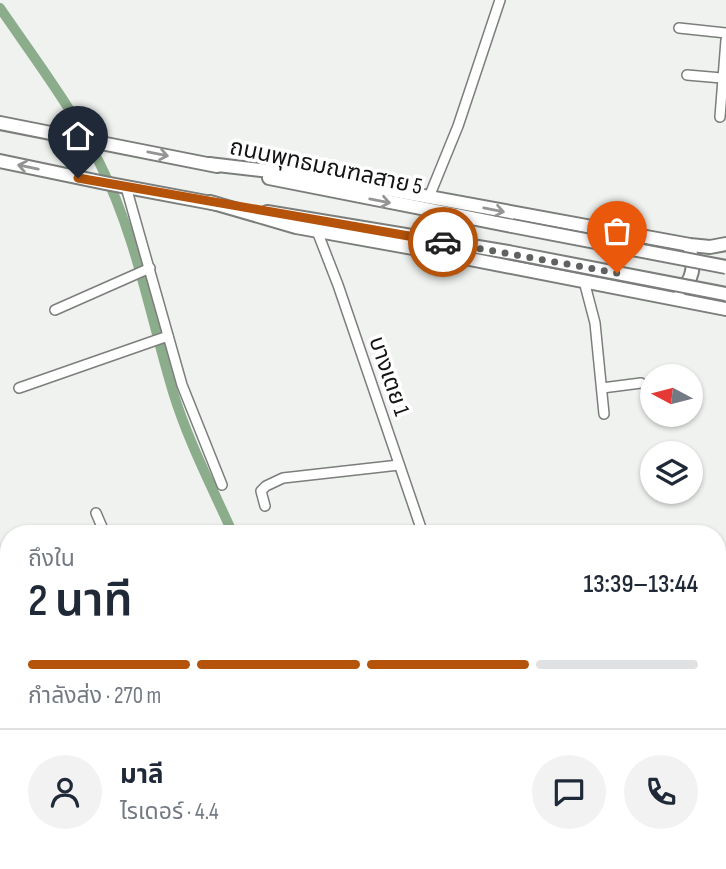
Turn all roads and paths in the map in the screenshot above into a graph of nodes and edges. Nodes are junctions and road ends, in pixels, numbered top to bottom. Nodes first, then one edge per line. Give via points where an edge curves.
1 (500, 0) edge
2 (679, 28) dead end
3 (726, 33) edge
4 (726, 40) edge
5 (726, 54) edge
6 (687, 75) dead end
7 (722, 78) junction
8 (720, 117) dead end
9 (0, 122) edge
10 (0, 161) edge
11 (209, 164) junction
12 (122, 187) junction
13 (429, 197) junction
14 (209, 202) junction
15 (317, 231) junction
16 (678, 243) junction
17 (726, 244) edge
18 (726, 267) edge
19 (147, 269) junction
20 (584, 281) junction
21 (726, 293) edge
22 (660, 296) junction
23 (726, 309) edge
24 (55, 310) dead end
25 (165, 337) junction
26 (640, 383) edge
27 (19, 388) dead end
28 (602, 388) junction
29 (604, 414) dead end
30 (399, 465) junction
31 (222, 485) dead end
32 (265, 506) dead end
33 (96, 513) dead end
34 (101, 525) edge
35 (420, 525) edge

1 - 13 street
2 - 3 street
4 - 5 street
5 - 7 street
6 - 7 street
7 - 8 street
9 -> 11 main road, ถนนพุทธมณฑลสาย 5
12 -> 10 main road
11 - 13 main road via 320,177
11 -> 18 main road, ถนนพุทธมณฑลสาย 5, bridge
12 - 14 main road
12 - 19 street
13 -> 16 main road
14 - 15 main road
14 - 21 main road, bridge
15 - 20 main road
15 - 30 street, บางเตย 1
16 - 17 main road
16 - 22 main road via 691,252 694,262 689,281 684,289
19 - 24 street
19 - 25 street
20 - 22 main road
20 - 28 street via 595,323
22 - 23 main road
25 - 27 street
25 - 31 street
26 - 28 street
28 - 29 street
30 - 32 street via 283,478 261,491
30 - 35 street, บางเตย 1
33 - 34 street

